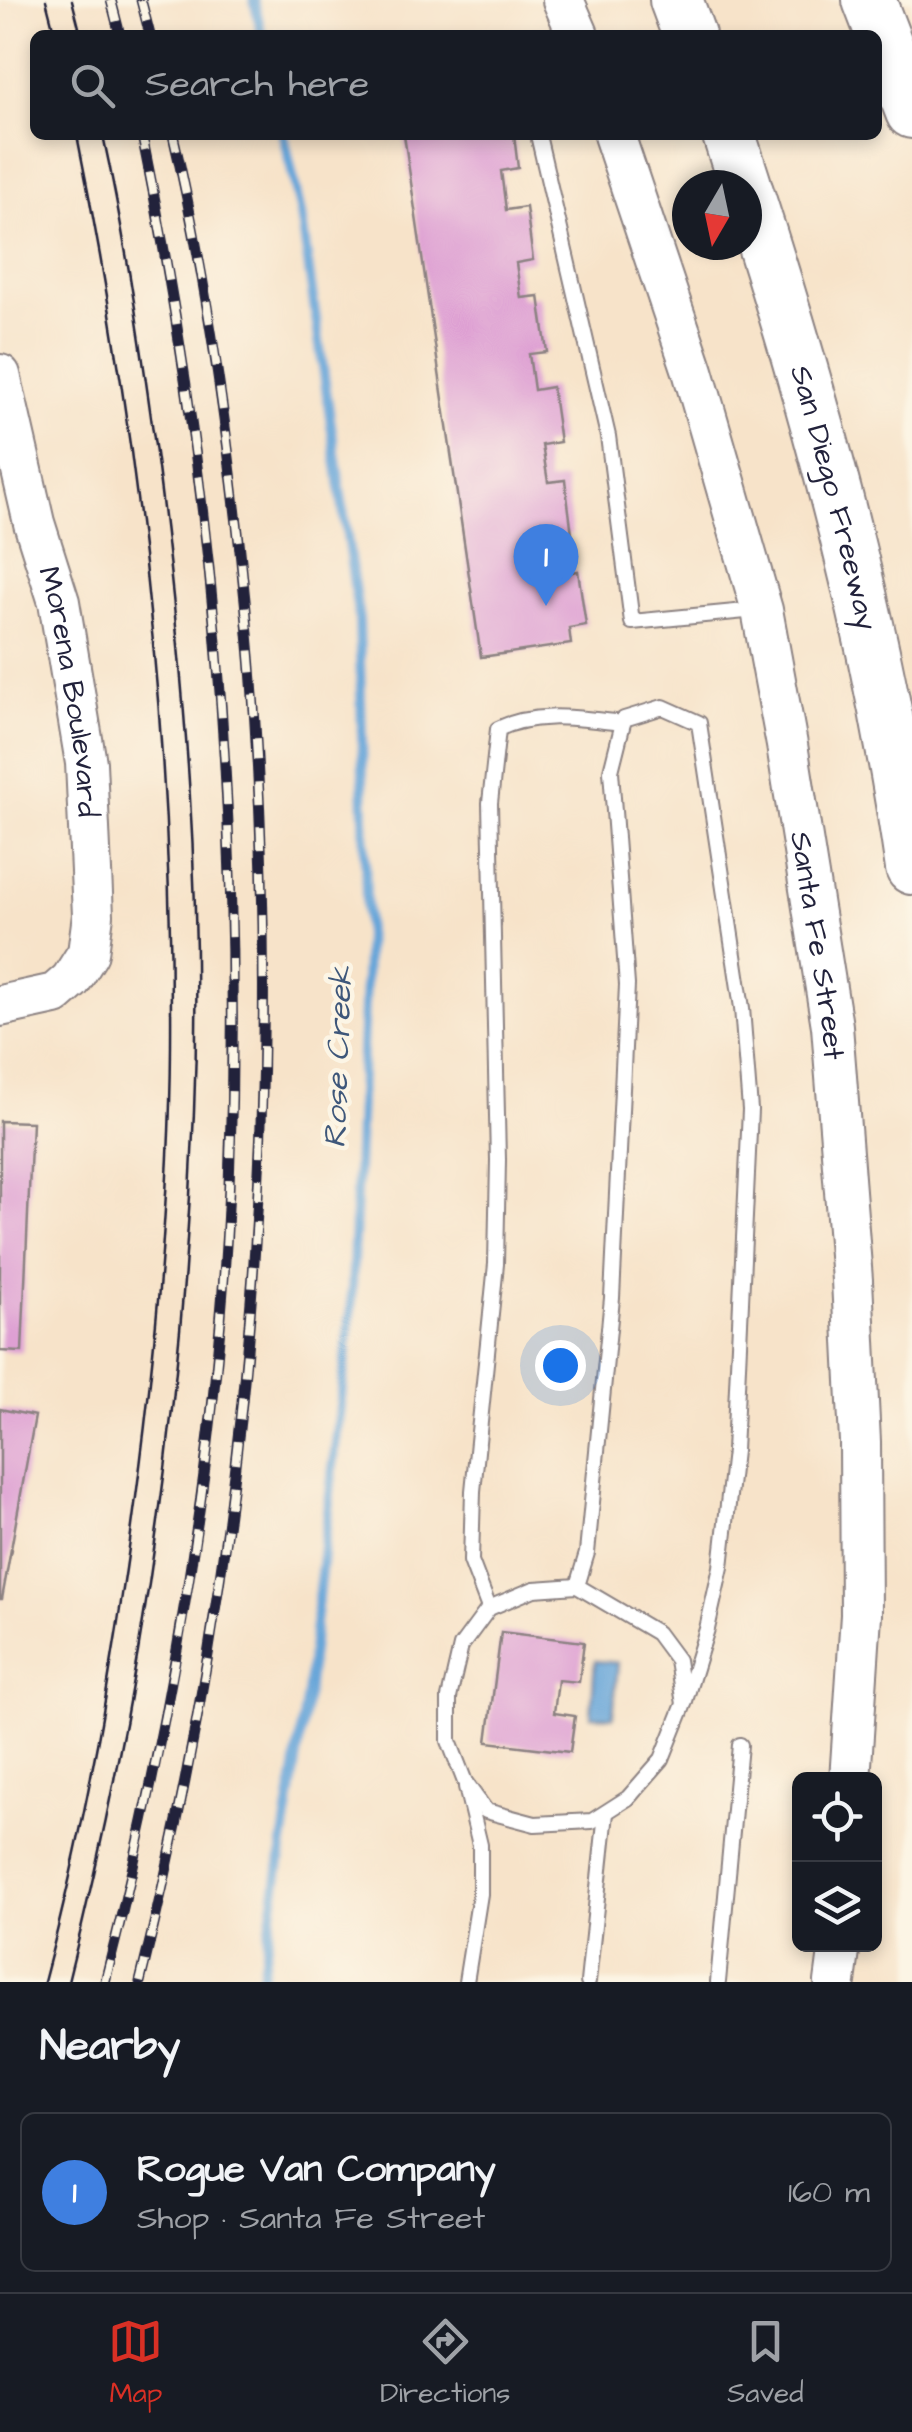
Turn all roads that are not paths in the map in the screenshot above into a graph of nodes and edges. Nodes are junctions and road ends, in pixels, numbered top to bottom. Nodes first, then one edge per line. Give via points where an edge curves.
1 (564, 0) edge
2 (676, 0) edge
3 (869, 0) edge
4 (576, 30) edge
5 (688, 30) edge
6 (881, 30) edge
7 (882, 34) edge
8 (912, 112) edge
9 (539, 140) edge
10 (616, 140) edge
11 (731, 140) edge
12 (740, 170) edge
13 (762, 238) edge
14 (0, 375) edge
15 (762, 610) junction
16 (624, 723) junction
17 (912, 868) edge
18 (0, 1006) edge
19 (578, 1586) junction
20 (490, 1608) junction
21 (684, 1704) junction
22 (740, 1745) dead end
23 (851, 1772) edge
24 (465, 1782) junction
25 (606, 1813) junction
26 (839, 1952) edge
27 (466, 1982) edge
28 (588, 1982) edge
29 (718, 1982) edge
30 (835, 1982) edge

1 - 4 street
2 - 5 highway
3 - 6 highway
7 - 8 highway
9 - 15 lane via 608,436 632,622
10 - 15 street, Santa Fe Street via 693,371
11 - 12 highway, San Diego Freeway
13 - 17 highway, San Diego Freeway via 846,530 899,775
14 - 18 street, Morena Boulevard via 59,602 86,763 93,915 88,953 71,980 55,994
15 - 23 street, Santa Fe Street via 832,1026 852,1280 861,1615
16 - 19 lane via 611,770 626,985 612,1298 587,1553
16 - 20 lane via 550,718 498,729 490,803 496,1264 471,1562
16 - 21 lane via 663,707 699,723 742,1008 748,1093 722,1567
19 - 20 lane via 534,1590
19 - 21 lane via 657,1633 677,1660
20 - 24 lane via 460,1646 449,1698 449,1741
21 - 25 lane via 662,1759
22 - 29 lane
24 - 25 lane via 486,1811 535,1824 592,1821
24 - 27 lane via 480,1845
25 - 28 lane
26 - 30 street

